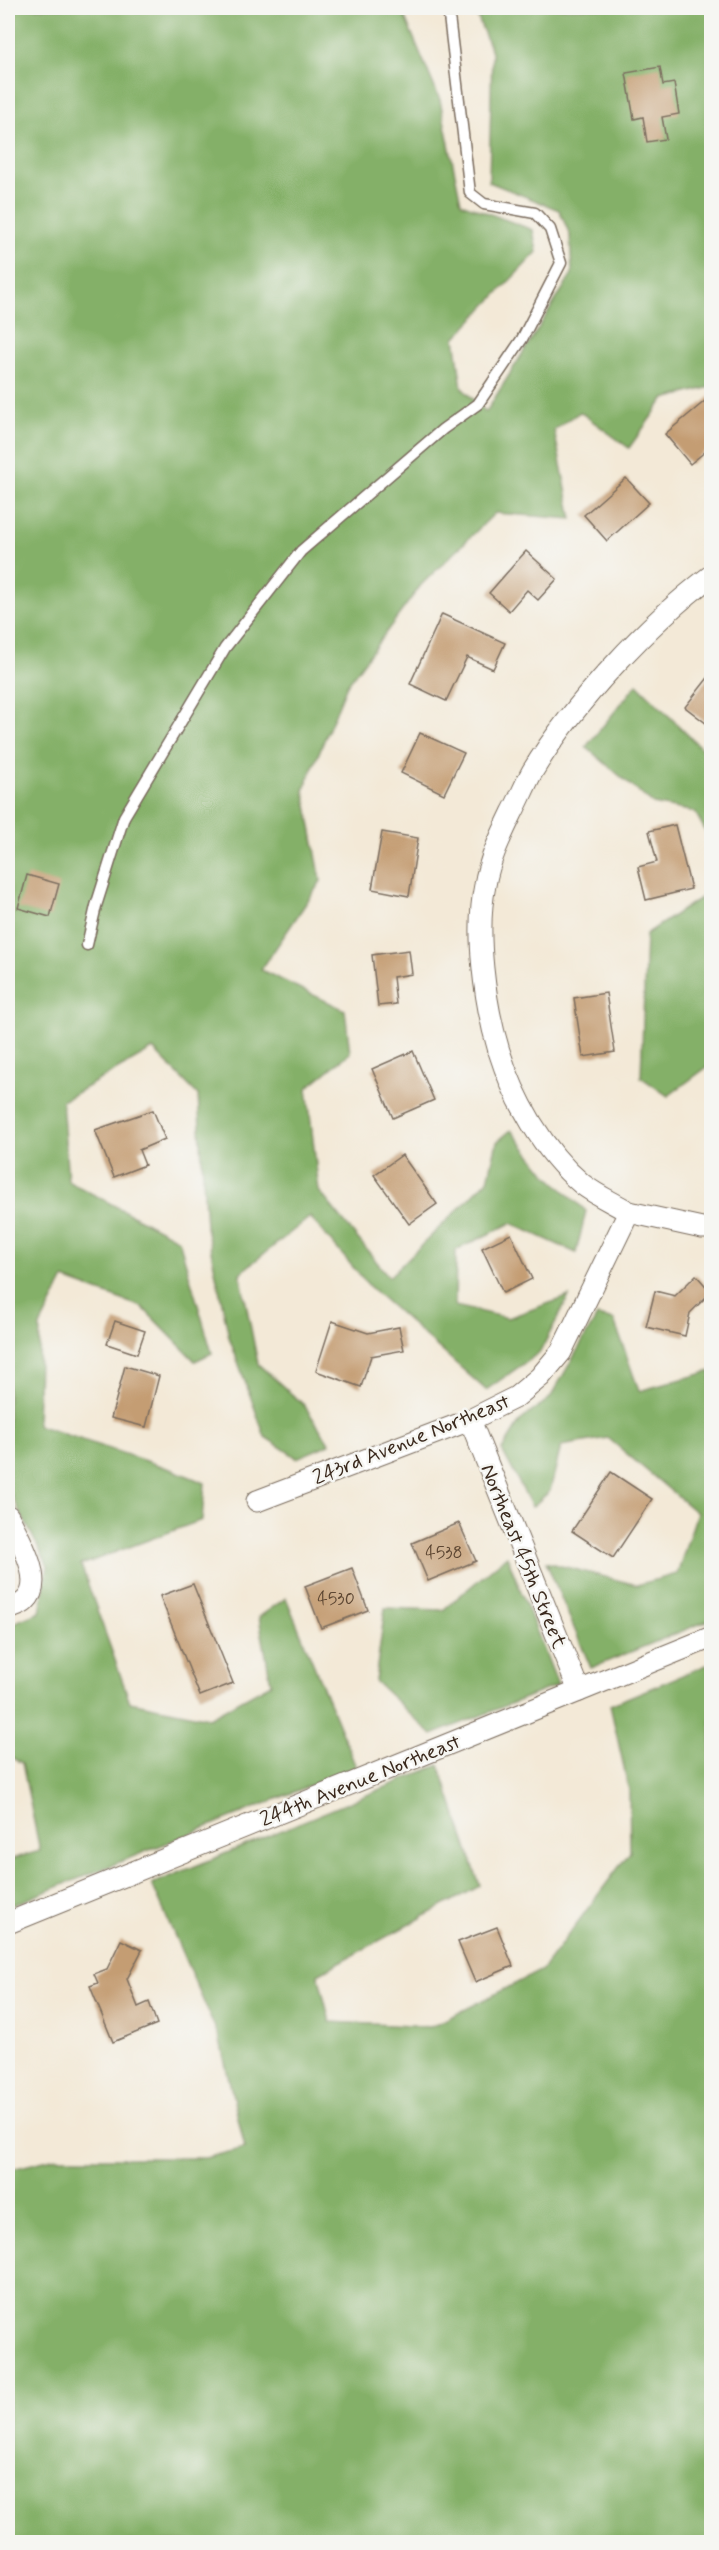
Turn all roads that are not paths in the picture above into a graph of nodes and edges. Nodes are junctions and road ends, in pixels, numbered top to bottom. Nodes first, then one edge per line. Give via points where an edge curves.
1 (448, 8) edge
2 (711, 575) edge
3 (87, 945) dead end
4 (629, 1212) junction
5 (711, 1228) edge
6 (470, 1420) junction
7 (257, 1501) dead end
8 (8, 1516) edge
9 (8, 1609) edge
10 (711, 1637) edge
11 (579, 1691) junction
12 (8, 1923) edge

1 - 3 lane via 470,193 484,204 535,213 550,230 561,263 522,339 478,404 301,550 225,648 124,817
2 - 4 street via 584,700 532,772 499,838 484,885 485,988 507,1076 560,1162 584,1185
4 - 5 street
4 - 6 street, 243rd Avenue Northeast via 561,1352 516,1397
6 - 7 street, 243rd Avenue Northeast
6 - 11 street, Northeast 45th Street
8 - 9 street via 26,1551 32,1587 25,1602
10 - 11 street, 244th Avenue Northeast
11 - 12 street, 244th Avenue Northeast

